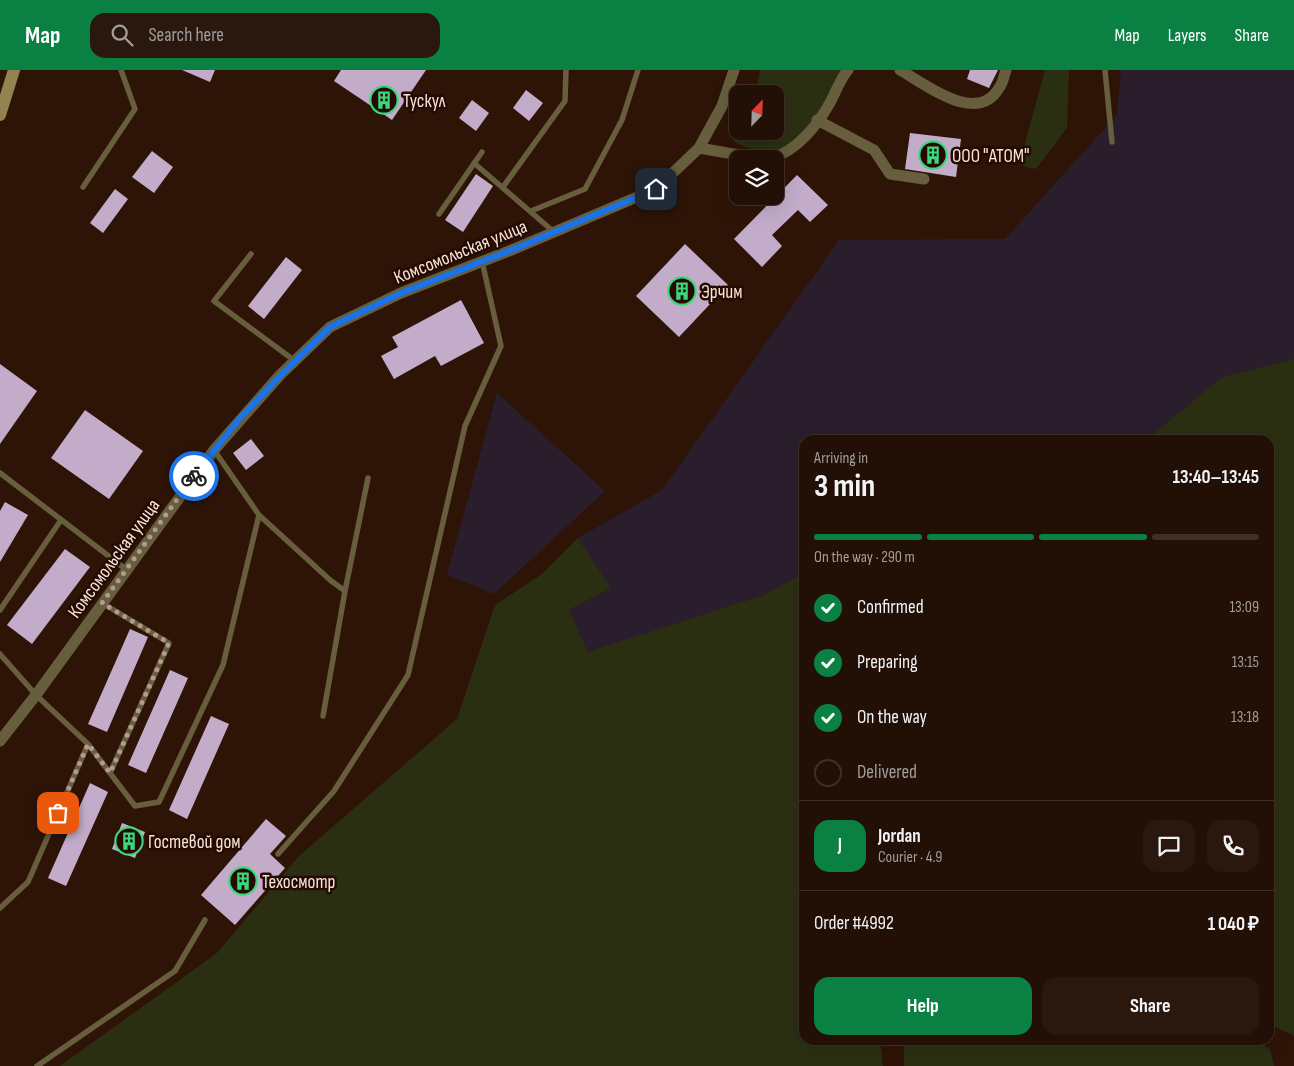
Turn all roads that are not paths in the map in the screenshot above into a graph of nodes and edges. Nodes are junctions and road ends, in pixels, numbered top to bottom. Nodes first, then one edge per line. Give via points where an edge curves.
1 (14, 70) edge
2 (121, 70) edge
3 (566, 70) edge
4 (638, 70) edge
5 (734, 70) edge
6 (848, 70) edge
7 (900, 70) edge
8 (1006, 70) edge
9 (1105, 70) edge
10 (0, 116) edge
11 (817, 120) junction
12 (1112, 142) dead end
13 (699, 148) junction
14 (482, 152) dead end
15 (729, 153) edge
16 (784, 153) edge
17 (474, 163) junction
18 (924, 179) dead end
19 (82, 187) dead end
20 (503, 188) junction
21 (531, 211) junction
22 (439, 214) dead end
23 (554, 232) junction
24 (251, 254) dead end
25 (482, 261) junction
26 (295, 361) junction
27 (214, 450) junction
28 (0, 473) edge
29 (368, 478) dead end
30 (259, 515) junction
31 (61, 520) junction
32 (127, 570) junction
33 (345, 591) junction
34 (102, 603) junction
35 (0, 610) edge
36 (0, 654) edge
37 (36, 695) junction
38 (323, 716) dead end
39 (0, 741) edge
40 (88, 744) junction
41 (110, 773) junction
42 (278, 854) dead end
43 (0, 908) edge
44 (205, 920) dead end
45 (37, 1066) edge

1 - 10 street
2 - 19 lane via 135,109
3 - 20 lane via 565,101
4 - 21 lane via 622,120 585,189
5 - 13 street, Комсомольская улица via 722,106
6 - 11 street
7 - 8 street via 939,95 970,105 987,99 999,89
9 - 12 lane
11 - 16 street via 792,149
11 - 18 street via 874,150 890,174
13 - 15 street
13 - 23 street, Комсомольская улица via 656,189
14 - 17 lane
17 - 20 lane
17 - 22 lane
20 - 21 lane
21 - 23 lane
23 - 25 street, Комсомольская улица
24 - 26 lane via 214,301
25 - 26 street, Комсомольская улица via 401,293 330,327
25 - 42 lane via 502,346 465,426 408,675 334,791
26 - 27 street, Комсомольская улица via 246,411
27 - 30 lane
27 - 32 street, Комсомольская улица
28 - 31 lane
29 - 33 lane
30 - 33 lane
30 - 41 lane via 223,666 159,802 135,806
31 - 32 lane
31 - 35 lane
32 - 34 street, Комсомольская улица
33 - 38 lane
34 - 37 street, Комсомольская улица
34 - 41 lane via 169,643
36 - 37 lane
37 - 39 street, Комсомольская улица
37 - 40 lane
40 - 41 lane
40 - 43 lane via 28,882
44 - 45 lane via 175,971

